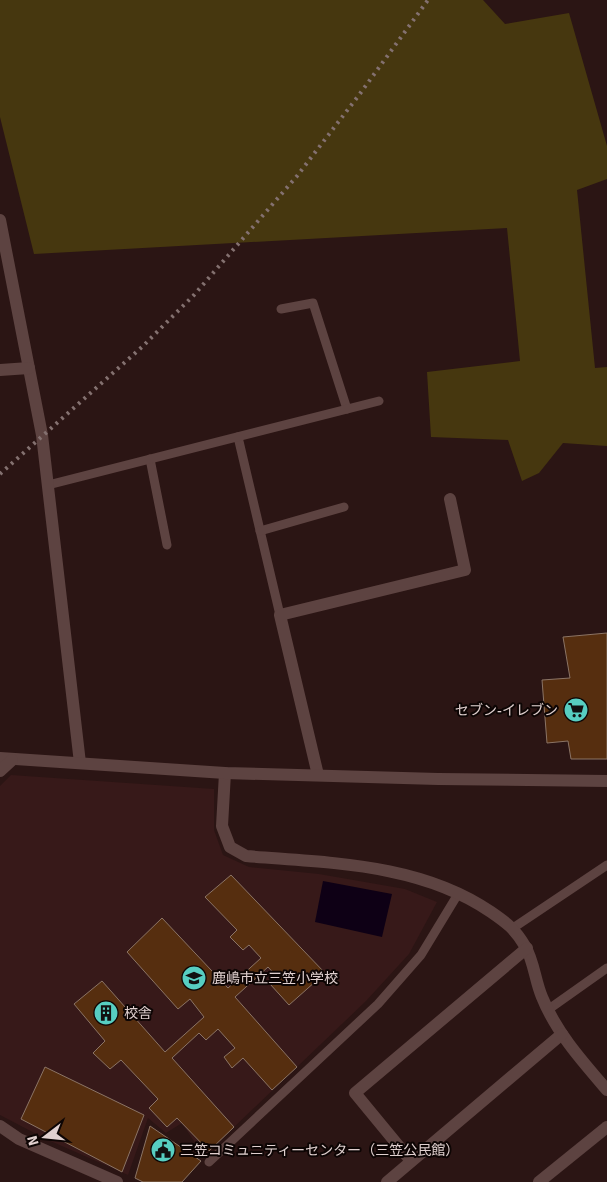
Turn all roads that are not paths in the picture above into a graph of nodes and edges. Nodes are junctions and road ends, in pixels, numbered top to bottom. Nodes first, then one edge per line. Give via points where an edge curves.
1 (0, 220) edge
2 (4, 255) edge
3 (281, 309) dead end
4 (29, 368) junction
5 (0, 370) edge
6 (379, 401) dead end
7 (347, 409) junction
8 (238, 437) junction
9 (150, 459) junction
10 (48, 485) junction
11 (450, 499) dead end
12 (344, 507) dead end
13 (260, 531) junction
14 (167, 545) dead end
15 (280, 615) junction
16 (6, 759) edge
17 (80, 763) junction
18 (0, 771) edge
19 (225, 773) junction
20 (318, 776) junction
21 (607, 780) edge
22 (607, 865) edge
23 (458, 894) junction
24 (513, 928) junction
25 (527, 948) junction
26 (607, 968) edge
27 (549, 1009) junction
28 (562, 1034) junction
29 (607, 1090) edge
30 (0, 1126) edge
31 (607, 1127) edge
32 (411, 1161) junction
33 (209, 1162) dead end
34 (117, 1182) edge
35 (387, 1182) edge
36 (539, 1182) edge

1 - 2 street
2 - 4 street
3 - 7 lane via 313,303
4 - 5 street
4 - 10 street
6 - 7 lane
7 - 8 lane
8 - 9 lane
8 - 13 lane
9 - 10 lane
9 - 14 lane
10 - 17 street
11 - 15 street via 465,570
12 - 13 lane
13 - 15 lane
15 - 20 street
16 - 17 street
16 - 18 street
17 - 19 street
19 - 20 street
19 - 23 street via 222,826 230,847 246,856 374,868 419,878
20 - 21 street
22 - 24 lane
23 - 24 street via 473,900
23 - 33 lane via 421,954 378,1004
24 - 25 street
25 - 27 street via 542,997
25 - 32 street via 355,1093
26 - 27 lane
27 - 28 street
28 - 29 street
28 - 32 street
30 - 34 street via 19,1139
31 - 36 street
32 - 35 street

